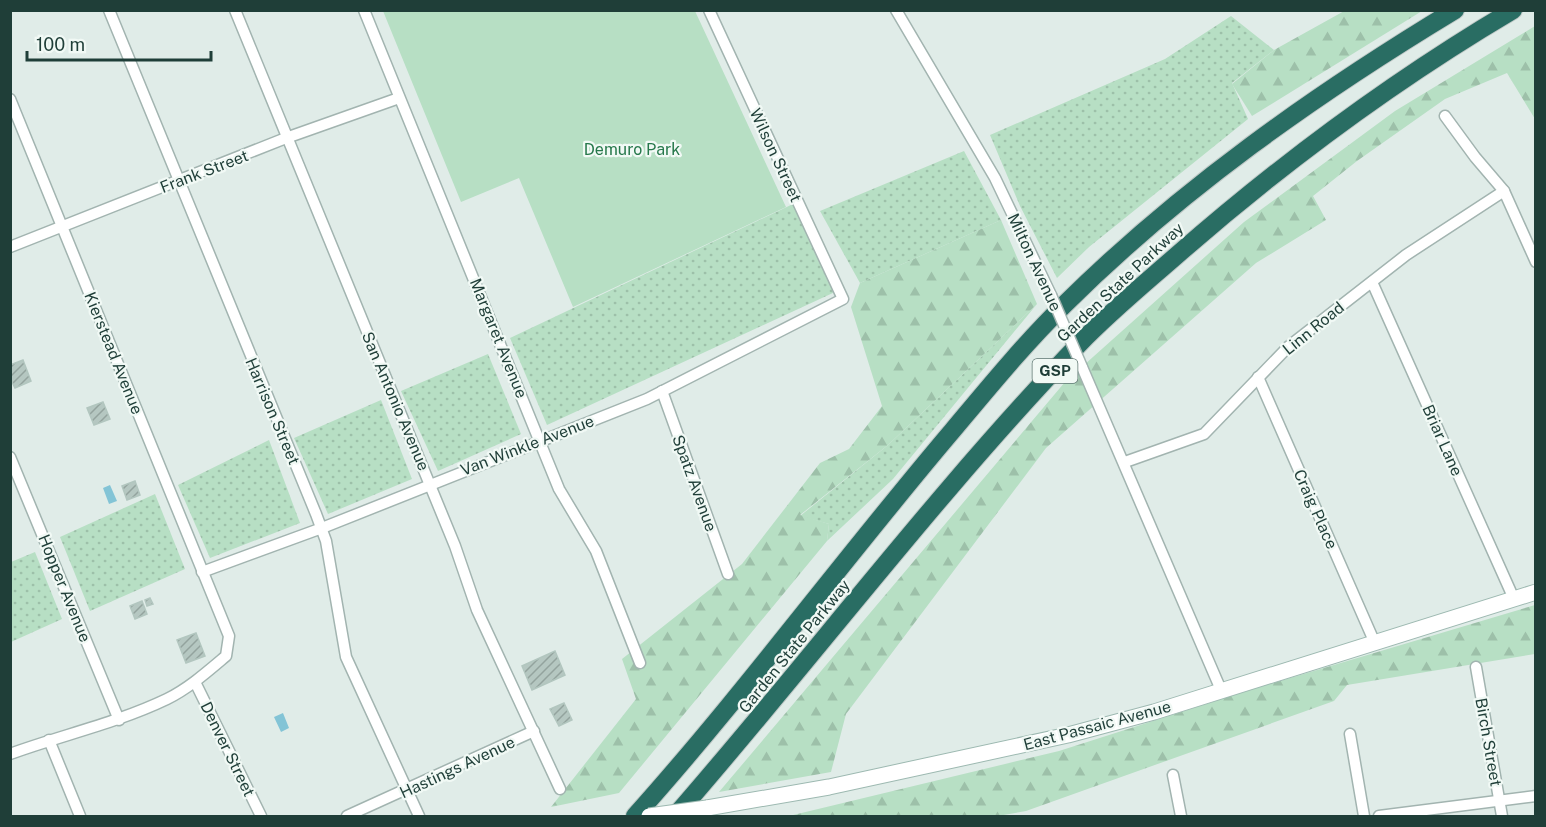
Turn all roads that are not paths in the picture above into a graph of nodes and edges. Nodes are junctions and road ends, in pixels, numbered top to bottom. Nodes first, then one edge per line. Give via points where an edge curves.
1 (108, 10) edge
2 (236, 10) edge
3 (364, 10) edge
4 (709, 10) edge
5 (896, 10) edge
6 (1455, 10) edge
7 (1513, 10) edge
8 (399, 98) junction
9 (10, 99) edge
10 (1445, 116) dead end
11 (286, 138) junction
12 (177, 181) junction
13 (1504, 190) junction
14 (62, 226) junction
15 (10, 247) edge
16 (1536, 262) edge
17 (1372, 282) junction
18 (843, 299) joint
19 (1258, 377) junction
20 (662, 391) junction
21 (540, 439) junction
22 (10, 457) edge
23 (1125, 462) junction
24 (430, 483) junction
25 (322, 528) junction
26 (202, 572) junction
27 (728, 574) dead end
28 (1536, 592) edge
29 (1514, 599) junction
30 (1374, 641) junction
31 (640, 663) dead end
32 (1476, 667) dead end
33 (195, 682) junction
34 (1221, 690) junction
35 (119, 720) junction
36 (534, 731) junction
37 (1350, 734) dead end
38 (49, 740) junction
39 (10, 754) edge
40 (1173, 775) dead end
41 (560, 789) dead end
42 (407, 790) junction
43 (1536, 796) edge
44 (1499, 801) junction
45 (80, 816) edge
46 (261, 816) edge
47 (347, 816) edge
48 (419, 816) edge
49 (635, 816) edge
50 (649, 816) edge
51 (675, 816) edge
52 (1180, 816) edge
53 (1364, 816) edge
54 (1379, 816) edge
55 (1502, 816) edge

1 - 12 street, Harrison Street
2 - 11 street, San Antonio Avenue
3 - 8 street, Margaret Avenue
4 - 18 street, Wilson Street
5 - 23 street, Milton Avenue, bridge via 995,178
6 - 49 highway, Garden State Parkway / GSP via 1349,77 1209,177 1130,242 1064,305 943,442
7 - 51 highway, Garden State Parkway / GSP via 1423,66 1286,164 1082,341 963,472
8 - 11 street, Frank Street
8 - 21 street, Margaret Avenue
9 - 14 street, Kierstead Avenue
10 - 13 street
11 - 12 street, Frank Street
11 - 24 street, San Antonio Avenue
12 - 14 street, Frank Street
12 - 25 street, Harrison Street
13 - 16 street
13 - 17 street, Linn Road
14 - 15 street, Frank Street
14 - 26 street, Kierstead Avenue
17 - 19 street, Linn Road via 1288,347
17 - 29 street, Briar Lane
18 - 20 street, Van Winkle Avenue
19 - 23 street, Linn Road via 1204,434
19 - 30 street, Craig Place
20 - 21 street, Van Winkle Avenue
20 - 27 street, Spatz Avenue
21 - 24 street, Van Winkle Avenue
21 - 31 street, Margaret Avenue via 559,489 596,551
22 - 35 street, Hopper Avenue
23 - 34 street, Milton Avenue
24 - 25 street, Van Winkle Avenue
24 - 36 street, San Antonio Avenue via 477,610
25 - 26 street, Van Winkle Avenue
25 - 42 street, Harrison Street via 346,657
26 - 33 street, Kierstead Avenue via 229,636 226,656
28 - 29 main road, East Passaic Avenue
29 - 30 main road, East Passaic Avenue
30 - 34 main road, East Passaic Avenue
32 - 44 street, Birch Street
33 - 35 street via 168,699
33 - 46 street, Denver Street
34 - 50 main road, East Passaic Avenue, bridge via 1068,735 829,787
35 - 38 street
36 - 41 street, San Antonio Avenue
36 - 42 street, Hastings Avenue
37 - 53 street
38 - 39 street
38 - 45 street
40 - 52 street
42 - 47 street, Hastings Avenue
42 - 48 street, Harrison Street
43 - 44 street
44 - 54 street
44 - 55 street, Birch Street

